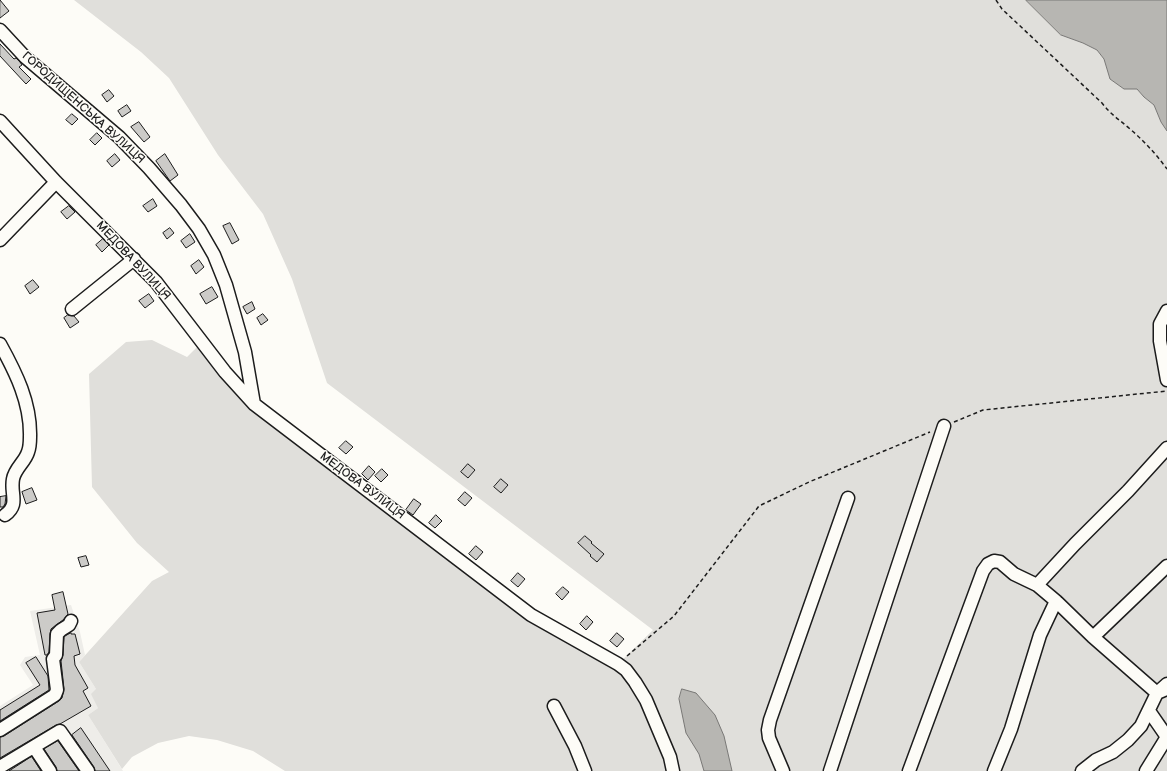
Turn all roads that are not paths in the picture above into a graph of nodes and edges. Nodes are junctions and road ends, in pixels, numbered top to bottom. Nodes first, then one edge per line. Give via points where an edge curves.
1 (0, 30) edge
2 (0, 121) edge
3 (56, 182) junction
4 (0, 240) edge
5 (134, 259) junction
6 (72, 308) dead end
7 (1167, 311) edge
8 (0, 344) edge
9 (1167, 380) edge
10 (254, 404) junction
11 (944, 426) road end
12 (1167, 448) edge
13 (848, 498) dead end
14 (5, 515) dead end
15 (1167, 566) edge
16 (1037, 585) junction
17 (1056, 601) junction
18 (71, 621) dead end
19 (1093, 637) junction
20 (1167, 684) edge
21 (1162, 691) edge
22 (554, 706) dead end
23 (1149, 710) junction
24 (0, 730) edge
25 (1167, 737) edge
26 (34, 747) junction
27 (0, 767) edge
28 (50, 771) edge
29 (88, 771) edge
30 (585, 771) edge
31 (672, 771) edge
32 (783, 771) edge
33 (830, 771) edge
34 (909, 771) edge
35 (994, 771) edge
36 (1082, 771) edge
37 (1146, 771) edge

1 - 10 street, ГОРОДИЩЕНСЬКА ВУЛИЦЯ via 25,57 119,137 149,168 199,229 214,255 226,285 245,352
2 - 3 street, МЕДОВА ВУЛИЦЯ
3 - 4 street
3 - 5 street, МЕДОВА ВУЛИЦЯ
5 - 6 street
5 - 10 street, МЕДОВА ВУЛИЦЯ via 156,282 220,366
7 - 9 street via 1160,324 1160,341
8 - 14 street via 19,381 30,430 28,452 14,472 12,481 14,504 11,511
10 - 31 street, МЕДОВА ВУЛИЦЯ via 532,615 626,670 646,700 670,757
11 - 33 street
12 - 16 street
13 - 32 street via 770,720 769,738
15 - 19 street
16 - 17 street
16 - 34 street via 1014,574 1000,562 988,564 983,571
17 - 19 street
17 - 35 street via 1040,635 1011,729
18 - 24 street via 58,634 53,659 57,690 55,695
19 - 21 street
20 - 21 street
21 - 23 street
22 - 30 street
23 - 25 street
23 - 36 street via 1141,726 1128,740
25 - 37 street
26 - 27 street
26 - 28 street
26 - 29 street via 60,731

